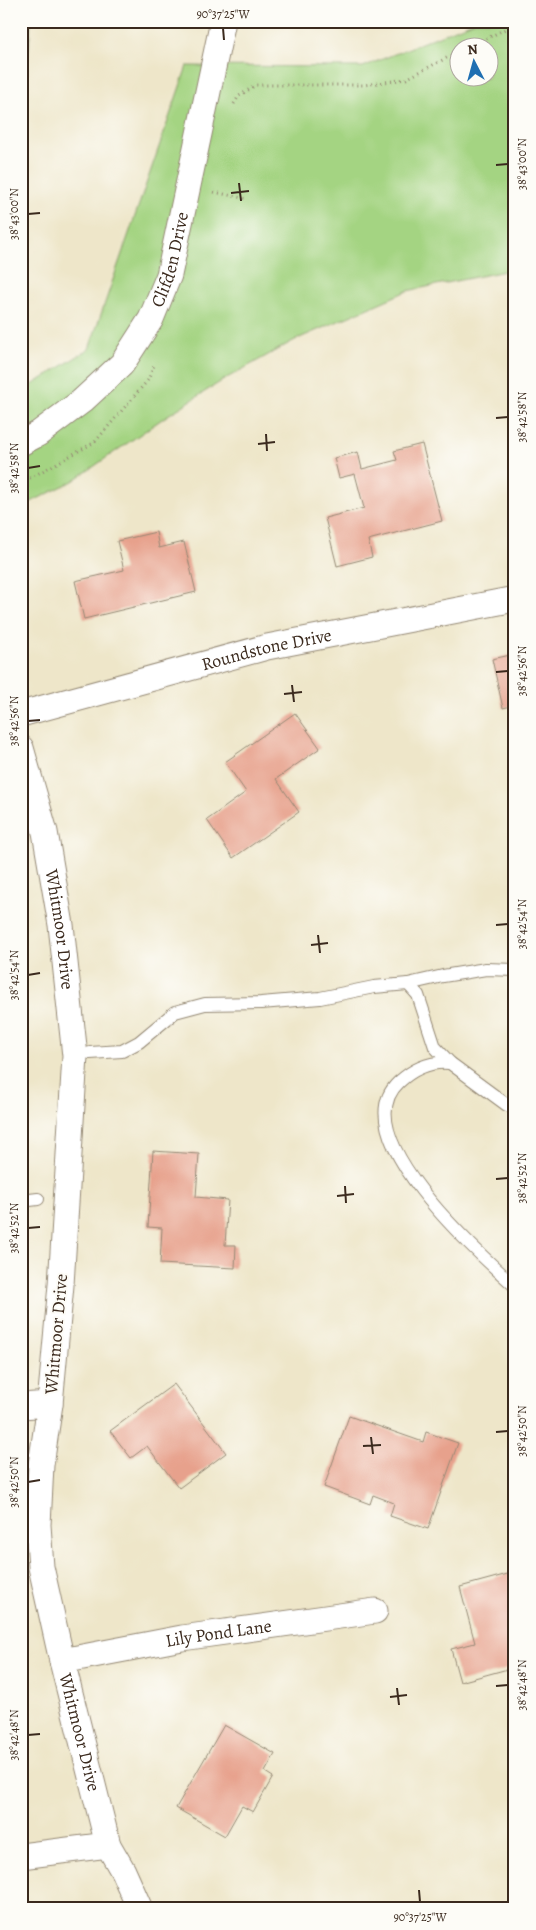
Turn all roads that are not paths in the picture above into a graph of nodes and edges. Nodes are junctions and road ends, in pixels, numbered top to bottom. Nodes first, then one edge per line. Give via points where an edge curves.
1 (223, 21) edge
2 (21, 443) edge
3 (515, 600) edge
4 (21, 714) edge
5 (21, 748) edge
6 (515, 970) edge
7 (408, 984) junction
8 (90, 1052) dead end
9 (450, 1063) junction
10 (515, 1108) edge
11 (38, 1199) dead end
12 (21, 1201) edge
13 (515, 1286) edge
14 (50, 1404) junction
15 (21, 1406) edge
16 (375, 1611) dead end
17 (62, 1660) junction
18 (108, 1845) junction
19 (21, 1856) edge
20 (140, 1909) edge

1 - 2 street, Clifden Drive via 169,275 151,319 122,364 82,401
3 - 4 street, Roundstone Drive via 267,646
5 - 14 street, Whitmoor Drive via 45,832 61,925 76,1056
6 - 7 lane via 486,969
7 - 8 lane via 320,998 205,1004 175,1012 139,1042 122,1050
7 - 9 lane via 418,995 435,1047
9 - 10 lane
9 - 13 lane via 422,1066 394,1087 386,1102 389,1134 398,1155 438,1212
11 - 12 lane
14 - 15 street
14 - 17 street, Whitmoor Drive via 41,1465 38,1525 41,1567
16 - 17 street, Lily Pond Lane via 182,1638
17 - 18 street, Whitmoor Drive
18 - 19 street
18 - 20 street, Whitmoor Drive

